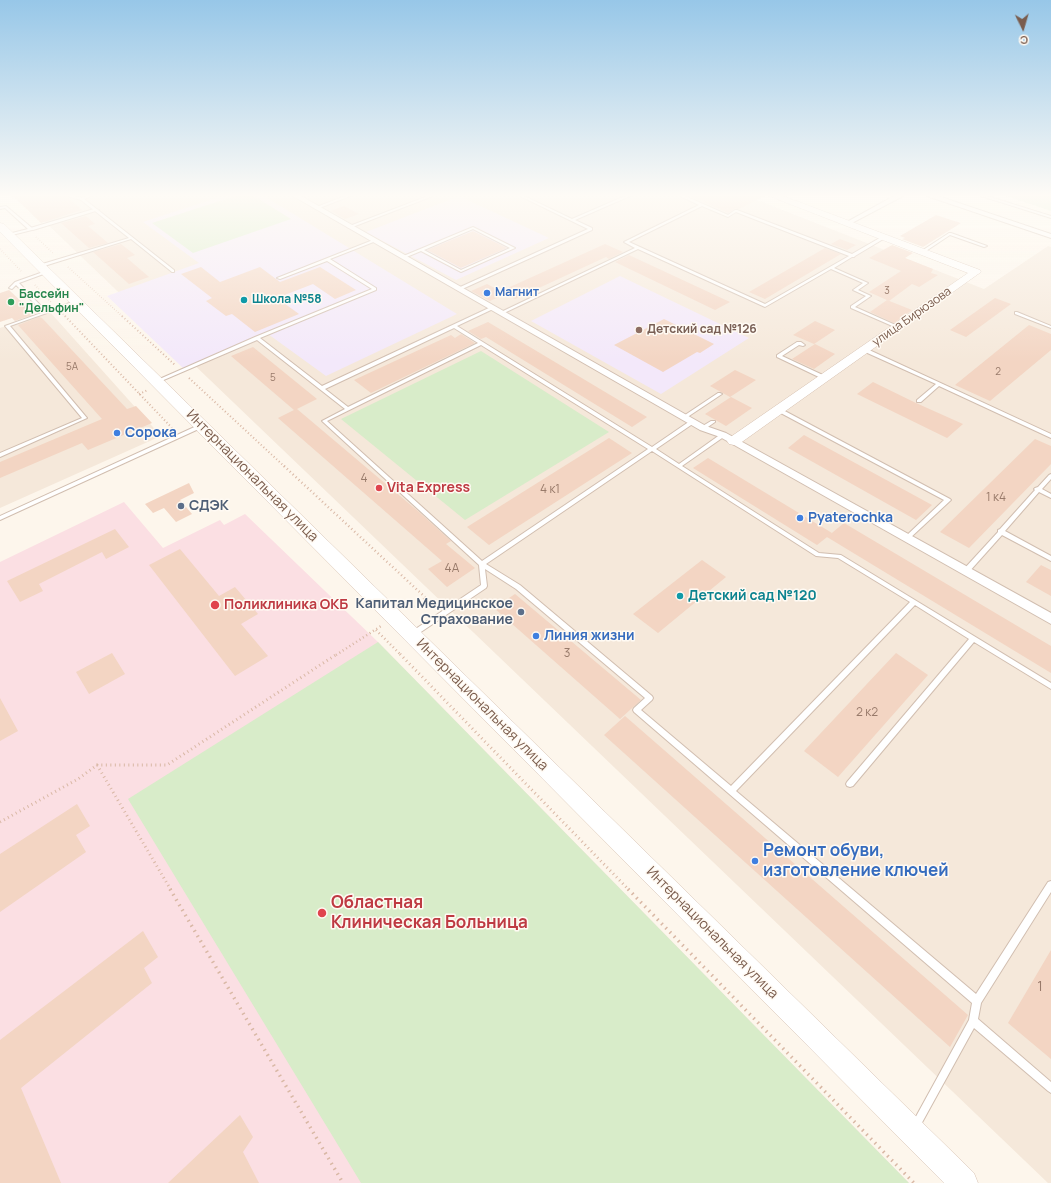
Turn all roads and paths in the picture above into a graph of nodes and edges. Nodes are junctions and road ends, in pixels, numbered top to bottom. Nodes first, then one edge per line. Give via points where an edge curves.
1 (17, 251) edge
2 (17, 251) edge
3 (52, 251) edge
4 (86, 251) edge
5 (148, 251) edge
6 (347, 251) edge
7 (392, 251) edge
8 (418, 251) edge
9 (423, 251) edge
10 (506, 251) edge
11 (542, 251) edge
12 (631, 251) edge
13 (645, 251) edge
14 (840, 251) edge
15 (860, 251) edge
16 (922, 252) edge
17 (852, 256) junction
18 (403, 257) junction
19 (60, 259) junction
20 (327, 259) junction
21 (831, 268) junction
22 (173, 271) dead end
23 (38, 272) junction
24 (279, 278) dead end
25 (16, 283) junction
26 (11, 288) dead end
27 (459, 289) junction
28 (76, 302) junction
29 (41, 308) dead end
30 (57, 308) junction
31 (492, 308) junction
32 (501, 313) junction
33 (1016, 314) dead end
34 (454, 326) junction
35 (898, 327) junction
36 (1051, 327) edge
37 (257, 338) junction
38 (482, 343) junction
39 (799, 343) dead end
40 (865, 350) junction
41 (181, 371) junction
42 (825, 378) junction
43 (156, 381) junction
44 (939, 384) junction
45 (322, 388) junction
46 (720, 394) dead end
47 (919, 401) dead end
48 (348, 410) junction
49 (779, 410) junction
50 (684, 417) junction
51 (692, 422) junction
52 (201, 426) junction
53 (723, 435) junction
54 (179, 436) junction
55 (1051, 436) edge
56 (734, 441) junction
57 (652, 449) junction
58 (0, 455) edge
59 (679, 466) junction
60 (1051, 476) edge
61 (1037, 489) junction
62 (1051, 496) edge
63 (0, 518) edge
64 (1000, 531) junction
65 (907, 538) junction
66 (1051, 559) edge
67 (482, 564) junction
68 (966, 571) junction
69 (914, 602) junction
70 (394, 618) junction
71 (1051, 619) edge
72 (376, 630) junction
73 (412, 635) junction
74 (973, 638) junction
75 (1051, 686) edge
76 (97, 765) junction
77 (850, 784) dead end
78 (732, 791) junction
79 (0, 822) edge
80 (1051, 885) edge
81 (977, 1001) junction
82 (973, 1021) junction
83 (1051, 1088) edge
84 (912, 1131) junction
85 (343, 1183) edge
86 (914, 1183) edge
87 (964, 1183) edge

1 - 23 main road, Интернациональная улица
2 - 23 path
3 - 19 path
4 - 19 lane
5 - 22 lane
6 - 20 lane
7 - 18 street
8 - 18 lane
9 - 10 lane via 462,271
11 - 27 lane
12 - 32 lane
13 - 21 lane via 765,306
14 - 17 lane
15 - 17 lane
16 - 35 main road, улица Бирюзова via 976,272
17 - 21 lane
18 - 27 street
19 - 23 lane
19 - 41 path
20 - 24 lane
20 - 37 lane via 375,289
21 - 35 lane via 866,283 854,290 870,296 852,307
23 - 25 lane
23 - 28 main road, Интернациональная улица
23 - 30 path
25 - 26 lane
25 - 29 lane
27 - 31 street
28 - 30 lane
28 - 43 main road, Интернациональная улица
30 - 54 path
30 - 58 lane via 7,326 85,418
31 - 32 street
31 - 34 lane
32 - 50 street
33 - 36 lane
34 - 38 lane
34 - 45 lane
35 - 40 main road, улица Бирюзова
37 - 41 lane
37 - 45 lane
38 - 48 lane
38 - 57 lane
39 - 42 lane via 779,356
40 - 42 main road, улица Бирюзова
40 - 44 lane
41 - 43 lane
41 - 70 path via 426,598
42 - 49 main road, улица Бирюзова
43 - 52 main road, Интернациональная улица
44 - 47 lane
44 - 55 lane
45 - 48 lane
46 - 50 lane
48 - 67 lane via 324,421
49 - 56 main road, улица Бирюзова
49 - 65 lane via 948,500
50 - 51 street
51 - 53 street via 708,425
51 - 57 lane
52 - 54 lane
52 - 70 main road, Интернациональная улица
53 - 56 street
53 - 59 lane
54 - 63 lane
56 - 65 street
57 - 59 lane
57 - 67 lane
59 - 69 lane via 818,555 839,556
60 - 61 lane
61 - 62 lane
61 - 64 lane
64 - 66 lane
64 - 68 lane
65 - 68 street
67 - 73 lane via 484,586
67 - 78 lane via 518,587 650,698 636,710
68 - 71 street
69 - 74 lane
69 - 78 lane
70 - 72 path
70 - 73 main road, Интернациональная улица
72 - 76 path via 167,764
72 - 86 path
73 - 84 main road, Интернациональная улица
74 - 75 lane
74 - 77 lane
76 - 79 path via 78,779
76 - 85 path
78 - 81 lane
80 - 81 lane
81 - 82 lane
82 - 83 lane
82 - 84 lane
84 - 87 main road, Интернациональная улица

